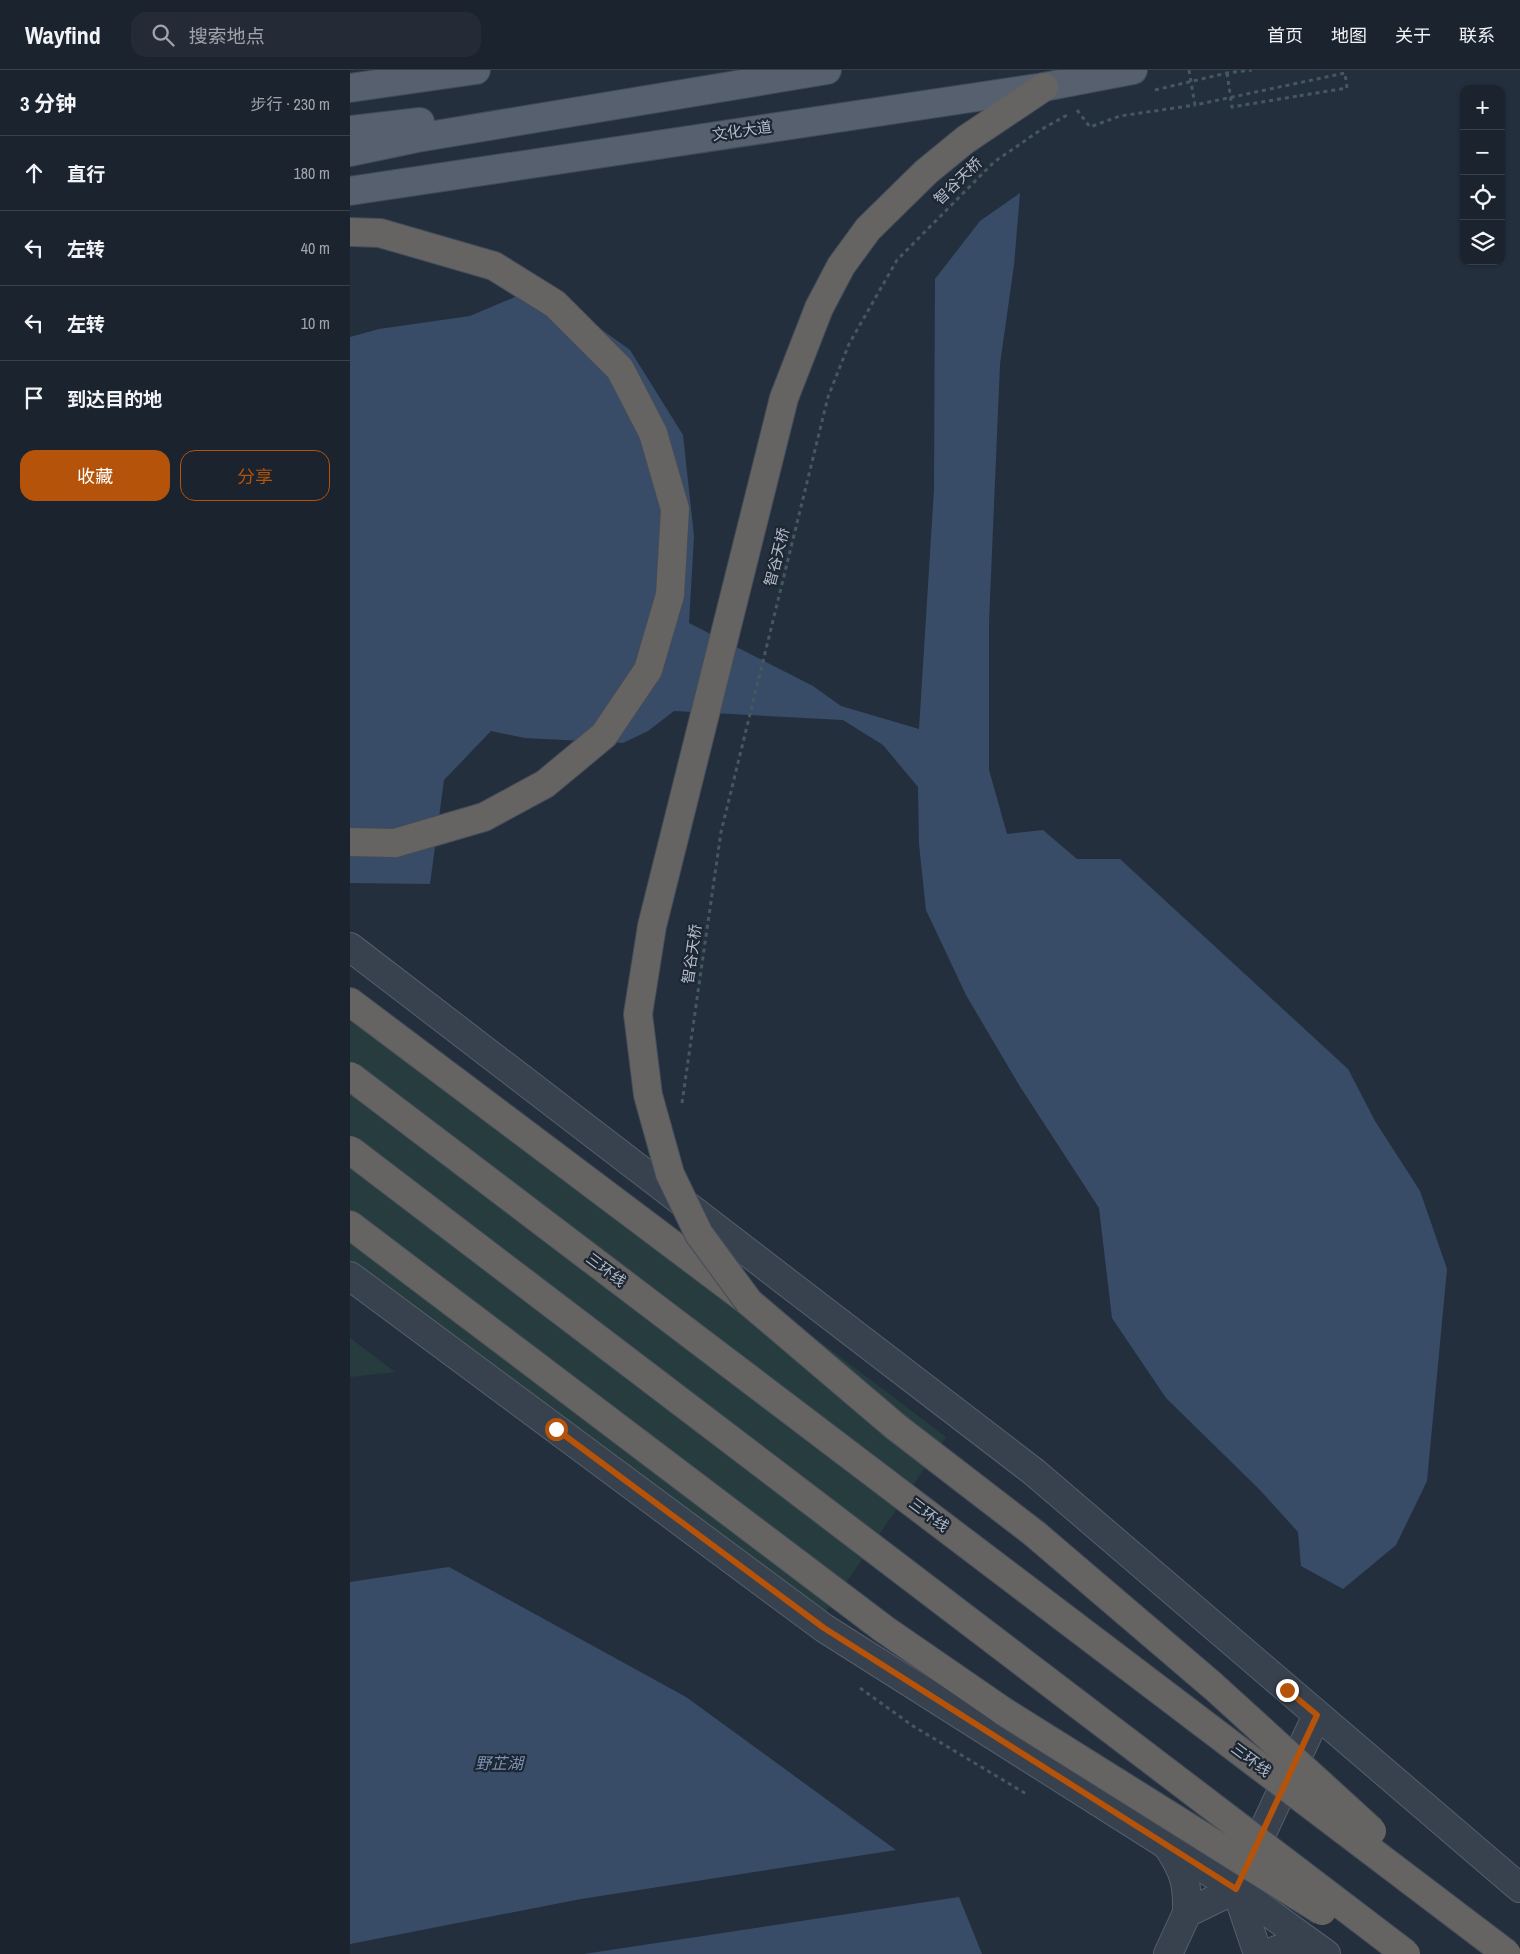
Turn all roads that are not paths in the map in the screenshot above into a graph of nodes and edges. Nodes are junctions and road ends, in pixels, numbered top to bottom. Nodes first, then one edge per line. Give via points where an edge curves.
1 (476, 70) edge
2 (827, 70) edge
3 (1133, 70) edge
4 (1044, 87) junction
5 (350, 88) edge
6 (588, 109) junction
7 (350, 130) edge
8 (350, 152) edge
9 (350, 191) edge
10 (350, 232) edge
11 (350, 842) edge
12 (350, 947) edge
13 (350, 1002) edge
14 (350, 1076) edge
15 (350, 1150) edge
16 (350, 1225) edge
17 (350, 1248) edge
18 (408, 1269) junction
19 (350, 1276) edge
20 (749, 1302) junction
21 (1317, 1715) junction
22 (1167, 1846) junction
23 (1520, 1888) edge
24 (1236, 1889) junction
25 (1187, 1913) junction
26 (1503, 1951) edge
27 (1168, 1954) edge
28 (1258, 1954) edge
29 (1269, 1954) edge
30 (1326, 1954) edge
31 (1391, 1954) edge
32 (1406, 1954) edge

1 - 5 main road
2 - 6 main road
3 - 4 main road, 文化大道
4 - 9 main road, 文化大道
4 - 20 highway, bridge via 965,140 894,203 868,229 841,266 819,308 784,398 652,926 638,1014 648,1095 670,1174 699,1234
6 - 7 main road
6 - 8 main road
10 - 11 highway via 380,233 494,266 555,304 620,369 653,433 675,509 670,595 648,670 604,735 545,784 484,817 396,844
12 - 21 street via 1034,1472
13 - 20 highway, bridge
14 - 26 highway, 三环线, bridge
15 - 32 highway, bridge
16 - 18 highway
17 - 18 highway
18 - 31 highway, bridge via 884,1630 1003,1711
19 - 22 street via 824,1628
20 - 26 highway, bridge via 896,1427 1035,1534 1213,1686
21 - 23 street
21 - 24 street
22 - 24 street
22 - 25 street via 1182,1869 1188,1891
24 - 25 street
24 - 28 street
24 - 30 street
25 - 27 street
29 - 30 street via 1278,1949 1304,1946

